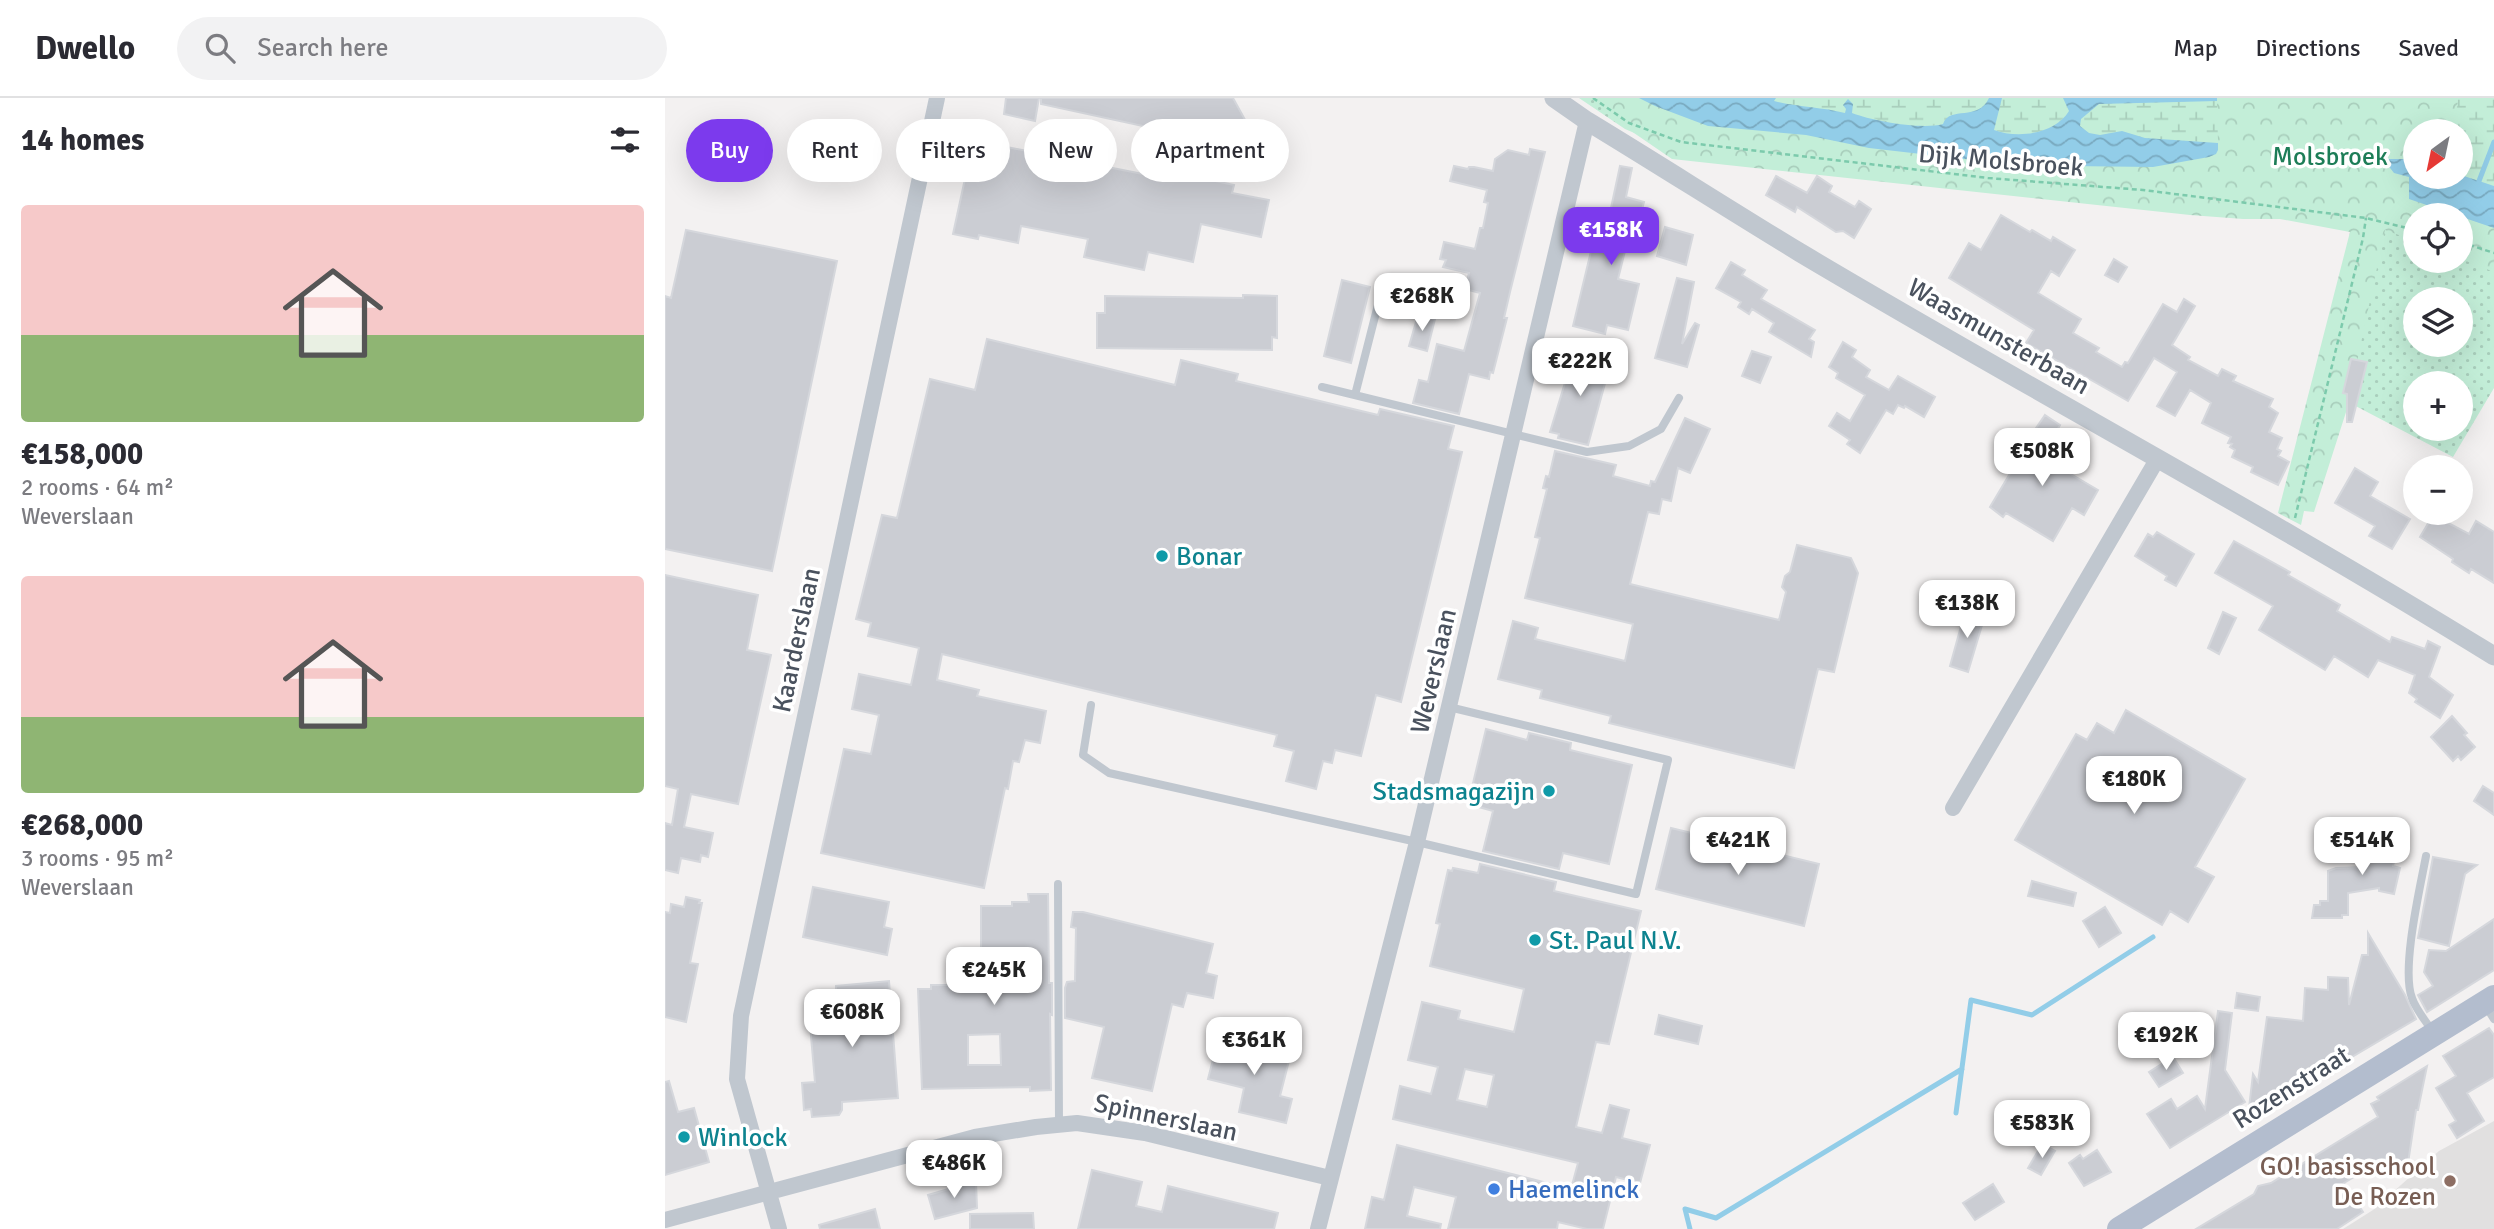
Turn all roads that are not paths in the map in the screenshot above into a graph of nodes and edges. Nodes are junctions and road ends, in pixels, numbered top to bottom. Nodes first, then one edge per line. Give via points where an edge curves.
1 (937, 98) edge
2 (1554, 98) edge
3 (1587, 121) junction
4 (1381, 293) dead end
5 (1322, 387) dead end
6 (1355, 395) junction
7 (1679, 398) dead end
8 (1513, 435) junction
9 (2158, 457) junction
10 (2494, 656) edge
11 (1091, 705) dead end
12 (1449, 707) junction
13 (1953, 808) dead end
14 (1417, 842) junction
15 (2426, 856) dead end
16 (1058, 884) dead end
17 (2491, 1006) edge
18 (2434, 1034) junction
19 (1059, 1124) junction
20 (1330, 1178) junction
21 (769, 1191) junction
22 (665, 1220) edge
23 (779, 1229) edge
24 (1318, 1229) edge
25 (2119, 1229) edge

1 - 21 street, Kaarderslaan via 741,1016 737,1079
2 - 3 street, Waasmunsterbaan
3 - 8 street, Weverslaan
3 - 9 street, Waasmunsterbaan via 1799,252
4 - 6 lane
5 - 6 lane
6 - 8 lane
7 - 8 lane via 1661,429 1629,446 1587,452
8 - 12 street, Weverslaan
9 - 10 street, Waasmunsterbaan
9 - 13 street
11 - 14 lane via 1083,755 1109,773
12 - 14 street, Weverslaan
12 - 14 lane via 1668,760 1636,894
14 - 20 street, Weverslaan
15 - 18 lane via 2413,925 2409,985
16 - 19 lane
17 - 18 main road, Rozenstraat
18 - 25 main road, Rozenstraat
19 - 20 street, Spinnerslaan via 1145,1133
19 - 21 street, Spinnerslaan via 975,1137
20 - 24 street, Weverslaan
21 - 22 street, Spinnerslaan
21 - 23 street, Kaarderslaan

